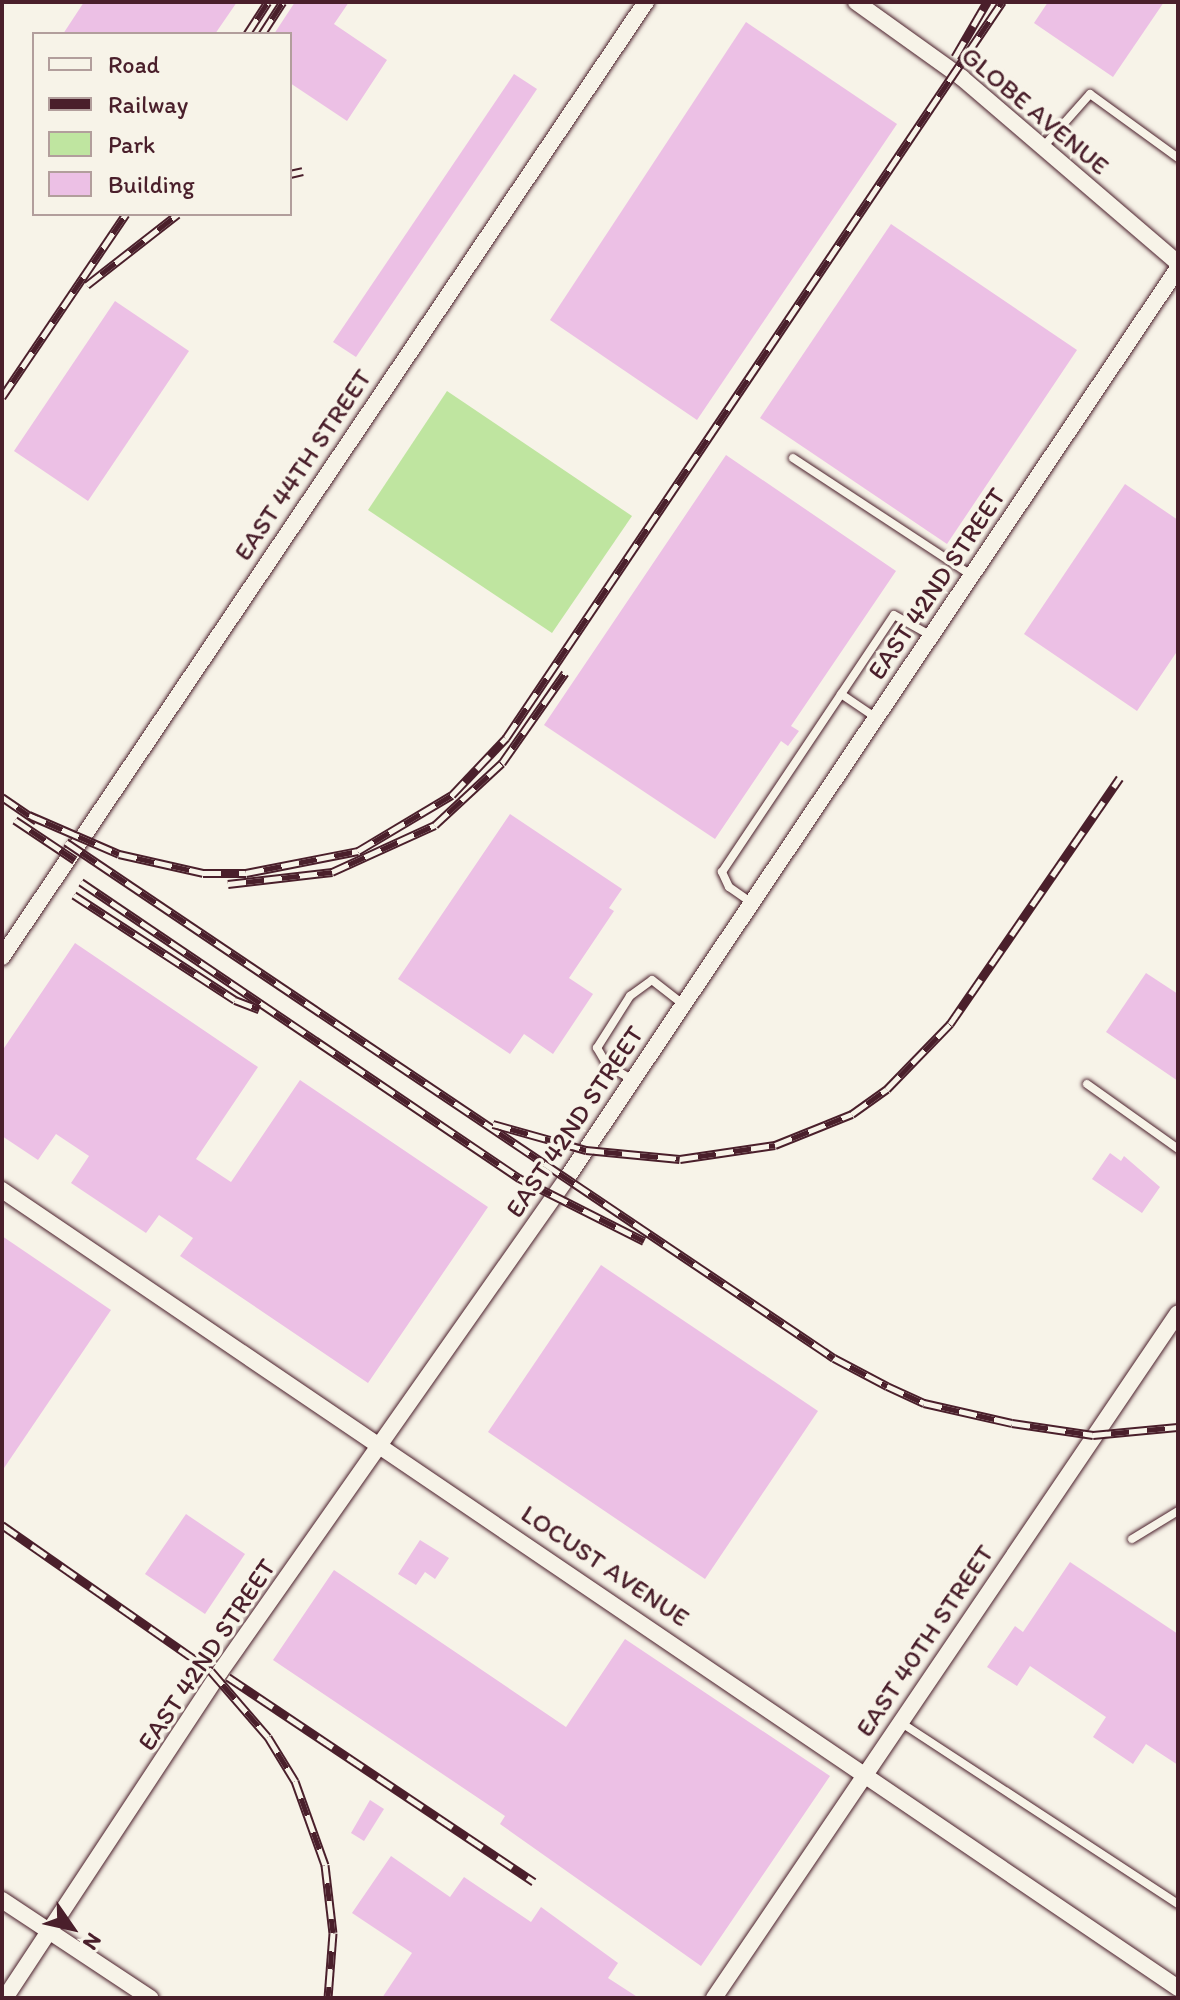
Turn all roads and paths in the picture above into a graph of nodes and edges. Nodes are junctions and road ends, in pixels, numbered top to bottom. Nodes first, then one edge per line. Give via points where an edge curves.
1 (646, 2) edge
2 (856, 2) edge
3 (1043, 147) junction
4 (1178, 158) edge
5 (1178, 266) edge
6 (793, 458) dead end
7 (972, 575) junction
8 (931, 636) junction
9 (841, 694) junction
10 (876, 718) junction
11 (752, 903) junction
12 (2, 957) edge
13 (684, 1004) junction
14 (633, 1080) junction
15 (1087, 1084) dead end
16 (1178, 1149) edge
17 (2, 1190) edge
18 (1178, 1313) edge
19 (383, 1445) junction
20 (1178, 1511) edge
21 (1132, 1539) dead end
22 (900, 1722) junction
23 (866, 1771) junction
24 (2, 1900) edge
25 (1178, 1904) edge
26 (50, 1932) junction
27 (1178, 1988) edge
28 (5, 1998) edge
29 (150, 1998) edge
30 (714, 1998) edge

1 - 12 street, EAST 44TH STREET
2 - 3 street, GLOBE AVENUE via 962,78
3 - 4 lane via 1090,94
3 - 5 street, GLOBE AVENUE
5 - 7 street, EAST 42ND STREET
6 - 7 lane
7 - 8 street, EAST 42ND STREET
8 - 9 lane via 894,615
8 - 10 street, EAST 42ND STREET
9 - 10 lane
9 - 11 lane via 722,872 729,887
10 - 11 street, EAST 42ND STREET
11 - 13 street, EAST 42ND STREET
13 - 14 street, EAST 42ND STREET
13 - 14 lane via 652,980 630,996 597,1048 607,1065
14 - 19 street, EAST 42ND STREET
15 - 16 lane
17 - 19 street, LOCUST AVENUE
18 - 22 street, EAST 40TH STREET
19 - 23 street, LOCUST AVENUE
19 - 26 street, EAST 42ND STREET via 220,1672
20 - 21 lane
22 - 23 street, EAST 40TH STREET
22 - 25 lane
23 - 27 street, LOCUST AVENUE
23 - 30 street, EAST 40TH STREET
24 - 26 street
26 - 28 street, EAST 42ND STREET
26 - 29 street

